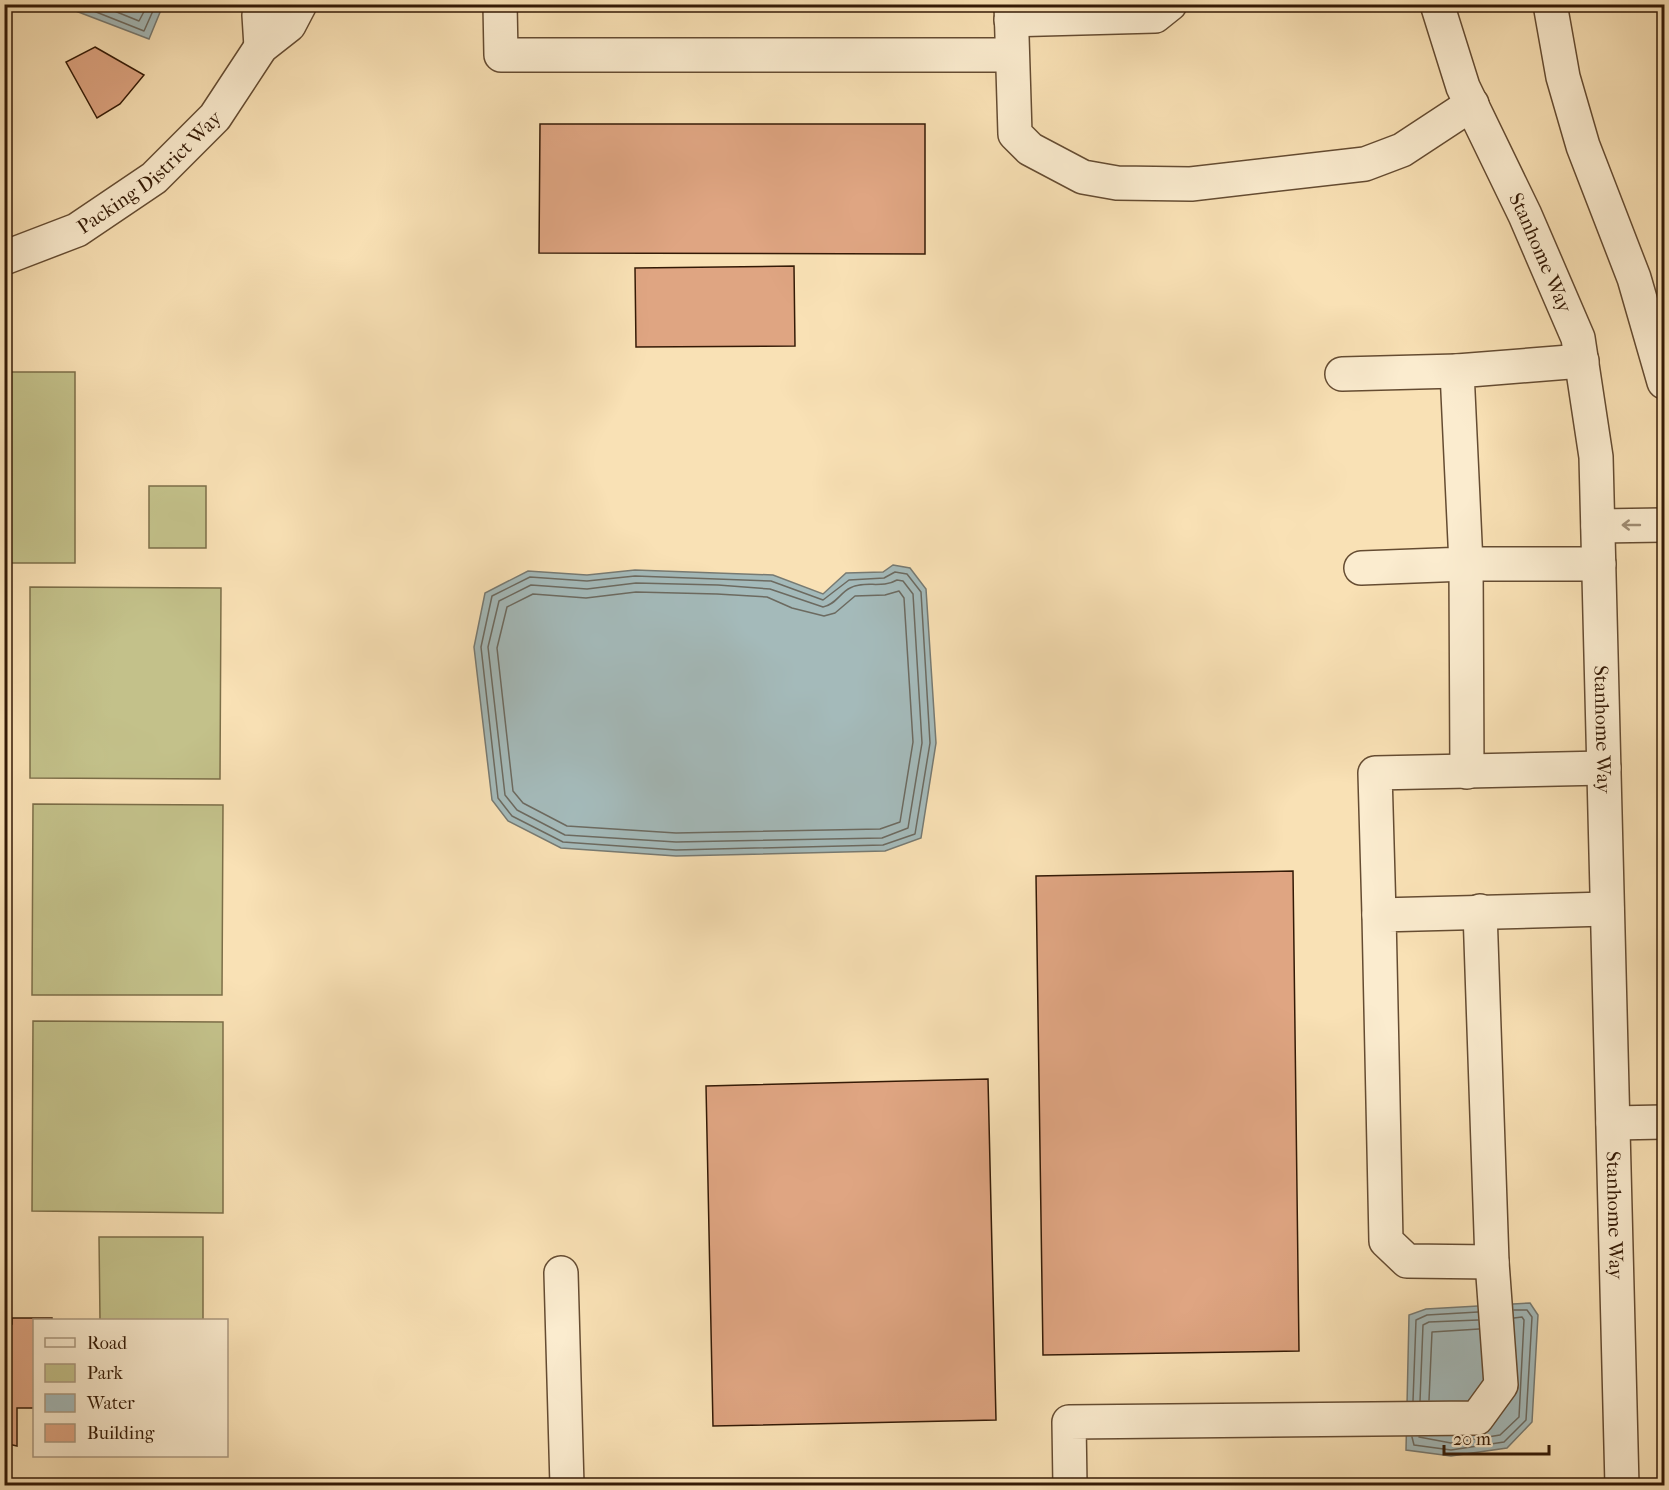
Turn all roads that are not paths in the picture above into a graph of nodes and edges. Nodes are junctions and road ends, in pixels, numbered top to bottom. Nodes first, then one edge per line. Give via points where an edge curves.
1 (264, 4) edge
2 (300, 4) edge
3 (500, 4) edge
4 (1170, 4) edge
5 (1437, 4) edge
6 (1550, 4) edge
7 (1011, 12) edge
8 (261, 47) junction
9 (1012, 55) junction
10 (1472, 104) junction
11 (4, 258) edge
12 (1582, 361) junction
13 (1457, 371) junction
14 (1342, 374) dead end
15 (1665, 382) edge
16 (1665, 525) edge
17 (1598, 526) junction
18 (1466, 564) junction
19 (1599, 564) junction
20 (1361, 568) dead end
21 (1604, 768) junction
22 (1467, 771) junction
23 (1607, 909) junction
24 (1480, 911) junction
25 (1379, 915) junction
26 (1665, 1122) edge
27 (1613, 1123) junction
28 (1492, 1262) junction
29 (561, 1273) dead end
30 (567, 1485) edge
31 (1070, 1485) edge
32 (1622, 1485) edge

1 - 8 street via 259,15
2 - 8 street, Packing District Way via 289,25
3 - 9 street via 501,55
4 - 7 street via 1155,16
5 - 10 street, Stanhome Way
6 - 15 street via 1563,77 1583,146 1634,278
7 - 9 street
8 - 11 street, Packing District Way via 214,117 154,178 77,230
9 - 10 street via 1015,134 1030,149 1083,177 1117,183 1191,184 1365,164 1402,150
10 - 12 street, Stanhome Way via 1574,328
12 - 13 street
12 - 17 street, Stanhome Way via 1596,457
13 - 14 street
13 - 18 street
16 -> 17 street
17 - 19 street, Stanhome Way
18 - 19 street
18 - 20 street
18 - 22 street
19 - 21 street, Stanhome Way
21 - 22 street
21 - 23 street, Stanhome Way
22 - 25 street via 1375,773
23 - 24 street
23 - 27 street, Stanhome Way
24 - 25 street
24 - 28 street
25 - 28 street via 1386,1241 1407,1261
26 - 27 street
27 - 32 street, Stanhome Way
28 - 31 street via 1501,1385 1477,1418 1069,1422
29 - 30 street

